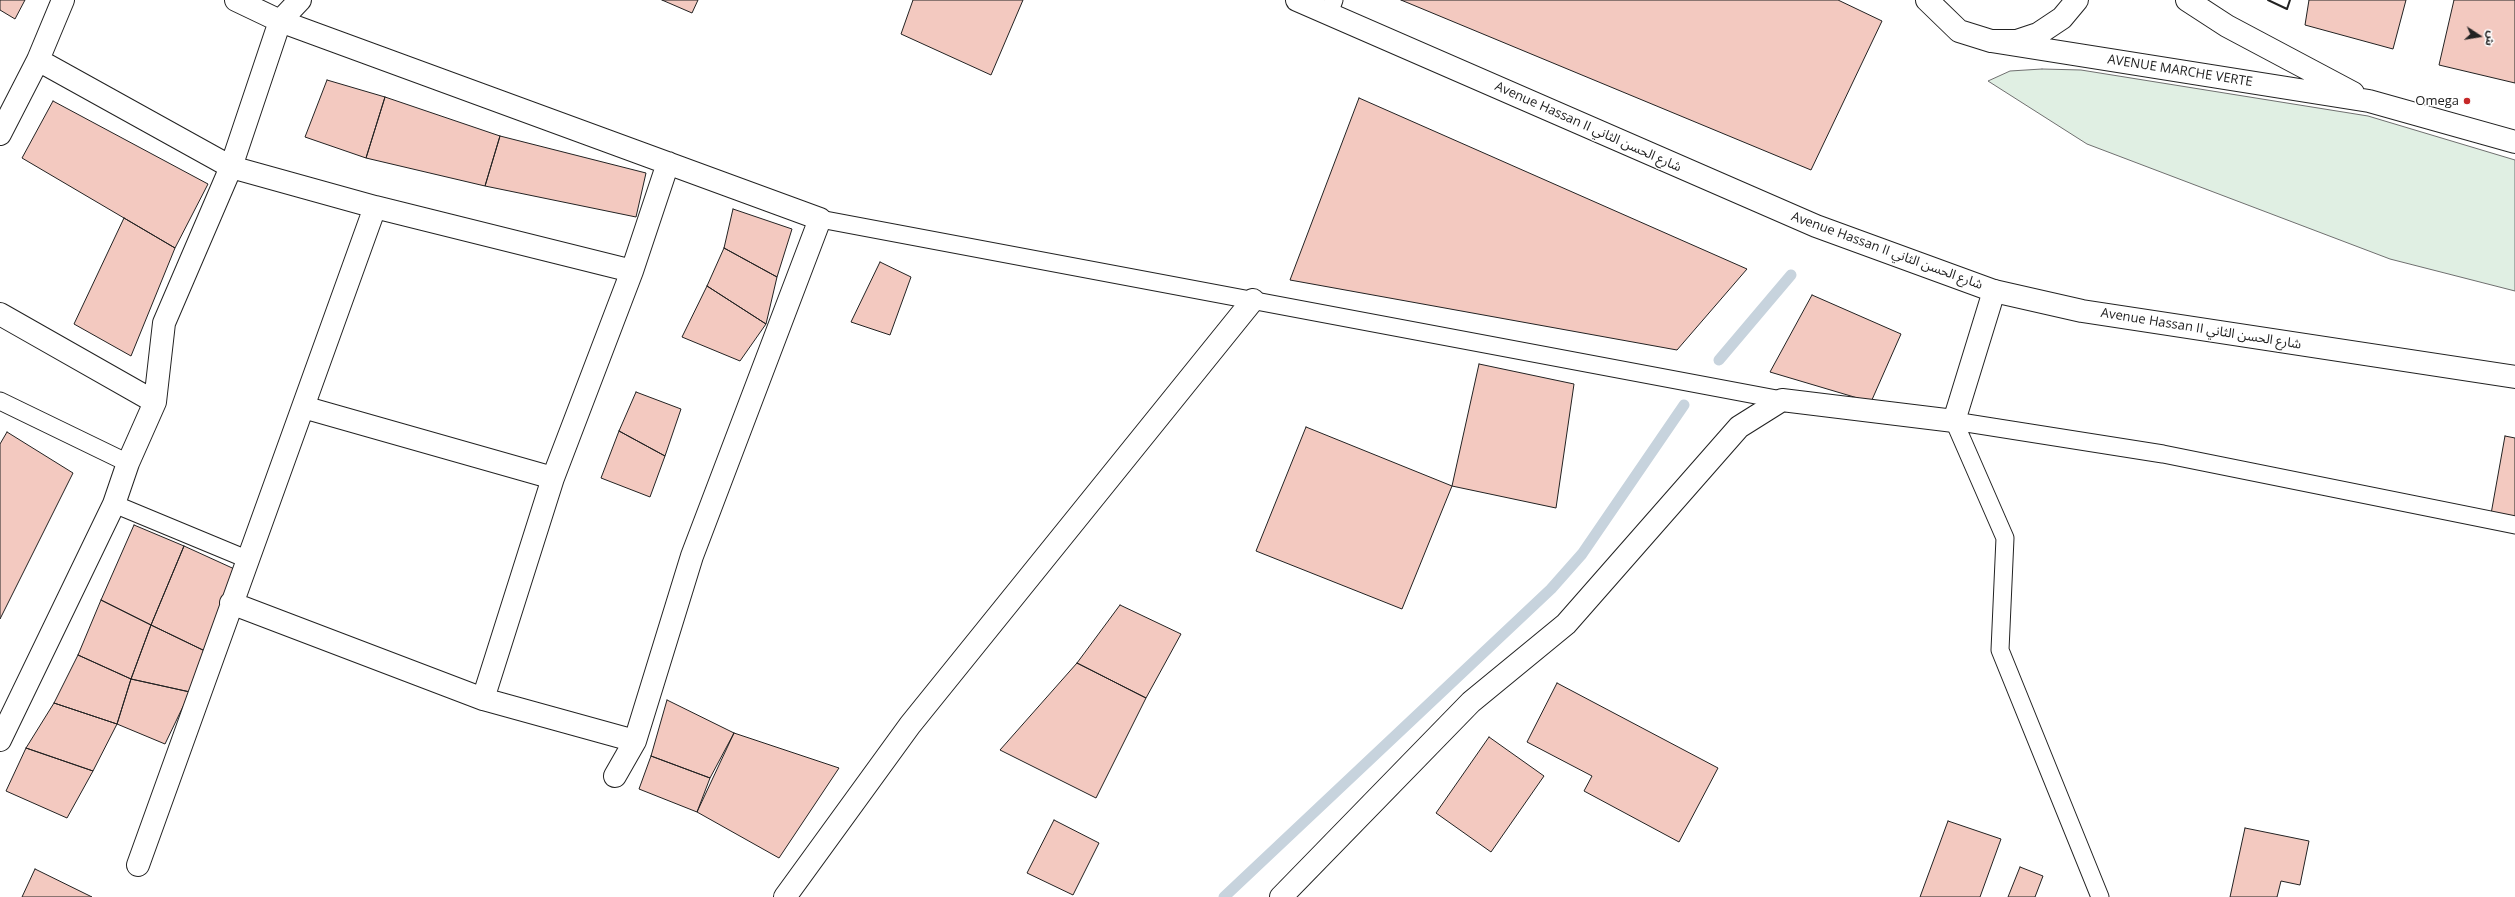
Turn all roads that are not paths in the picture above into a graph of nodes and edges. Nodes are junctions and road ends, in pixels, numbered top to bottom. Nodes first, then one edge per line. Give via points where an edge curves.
1 (63, 0) edge
2 (236, 0) edge
3 (300, 0) edge
4 (1297, 0) edge
5 (1927, 0) edge
6 (2077, 0) edge
7 (2187, 0) edge
8 (1331, 7) edge
9 (280, 21) junction
10 (1991, 42) junction
11 (38, 60) junction
12 (2369, 101) junction
13 (0, 134) edge
14 (2515, 142) edge
15 (668, 163) junction
16 (231, 167) junction
17 (375, 207) junction
18 (820, 219) junction
19 (632, 271) junction
20 (1994, 291) junction
21 (1253, 300) junction
22 (0, 314) edge
23 (2515, 377) edge
24 (1782, 400) junction
25 (0, 401) edge
26 (155, 402) junction
27 (303, 407) junction
28 (1954, 421) junction
29 (128, 463) junction
30 (553, 478) junction
31 (114, 504) junction
32 (2515, 525) edge
33 (249, 560) junction
34 (231, 603) junction
35 (483, 699) junction
36 (0, 740) edge
37 (635, 741) junction
38 (615, 776) dead end
39 (138, 865) dead end
40 (786, 897) edge
41 (1281, 897) edge
42 (2100, 897) edge

1 - 11 street
2 - 9 street
3 - 9 street
4 - 8 street, Avenue Hassan II شارع الحسن الثاني
5 - 10 street via 1958,31
6 - 10 street via 2062,18 2038,34 2017,41
7 - 12 street, AVENUE MARCHE VERTE via 2227,26
8 - 20 street, Avenue Hassan II شارع الحسن الثاني via 1816,226
9 - 15 street
9 - 16 street
10 - 12 street, AVENUE MARCHE VERTE
11 - 13 street
11 - 16 street
12 - 14 street, AVENUE MARCHE VERTE
15 - 18 street
15 - 19 street
16 - 17 street
16 - 26 street via 164,323
17 - 19 street
17 - 27 street
18 - 21 lane
18 - 37 street via 692,556
19 - 30 street
20 - 23 street, Avenue Hassan II شارع الحسن الثاني via 2082,312
20 - 28 street
21 - 24 lane
21 - 40 street via 910,725
22 - 26 street
24 - 28 street
24 - 41 street via 1740,427 1566,624 1471,702
25 - 29 lane
26 - 29 street
27 - 30 street
27 - 33 street
28 - 32 lane via 2163,454
28 - 42 lane via 2005,538 2000,650
29 - 31 street
30 - 35 street
31 - 33 lane
31 - 36 street
33 - 34 street
34 - 35 street
34 - 39 street
35 - 37 street
37 - 38 street

